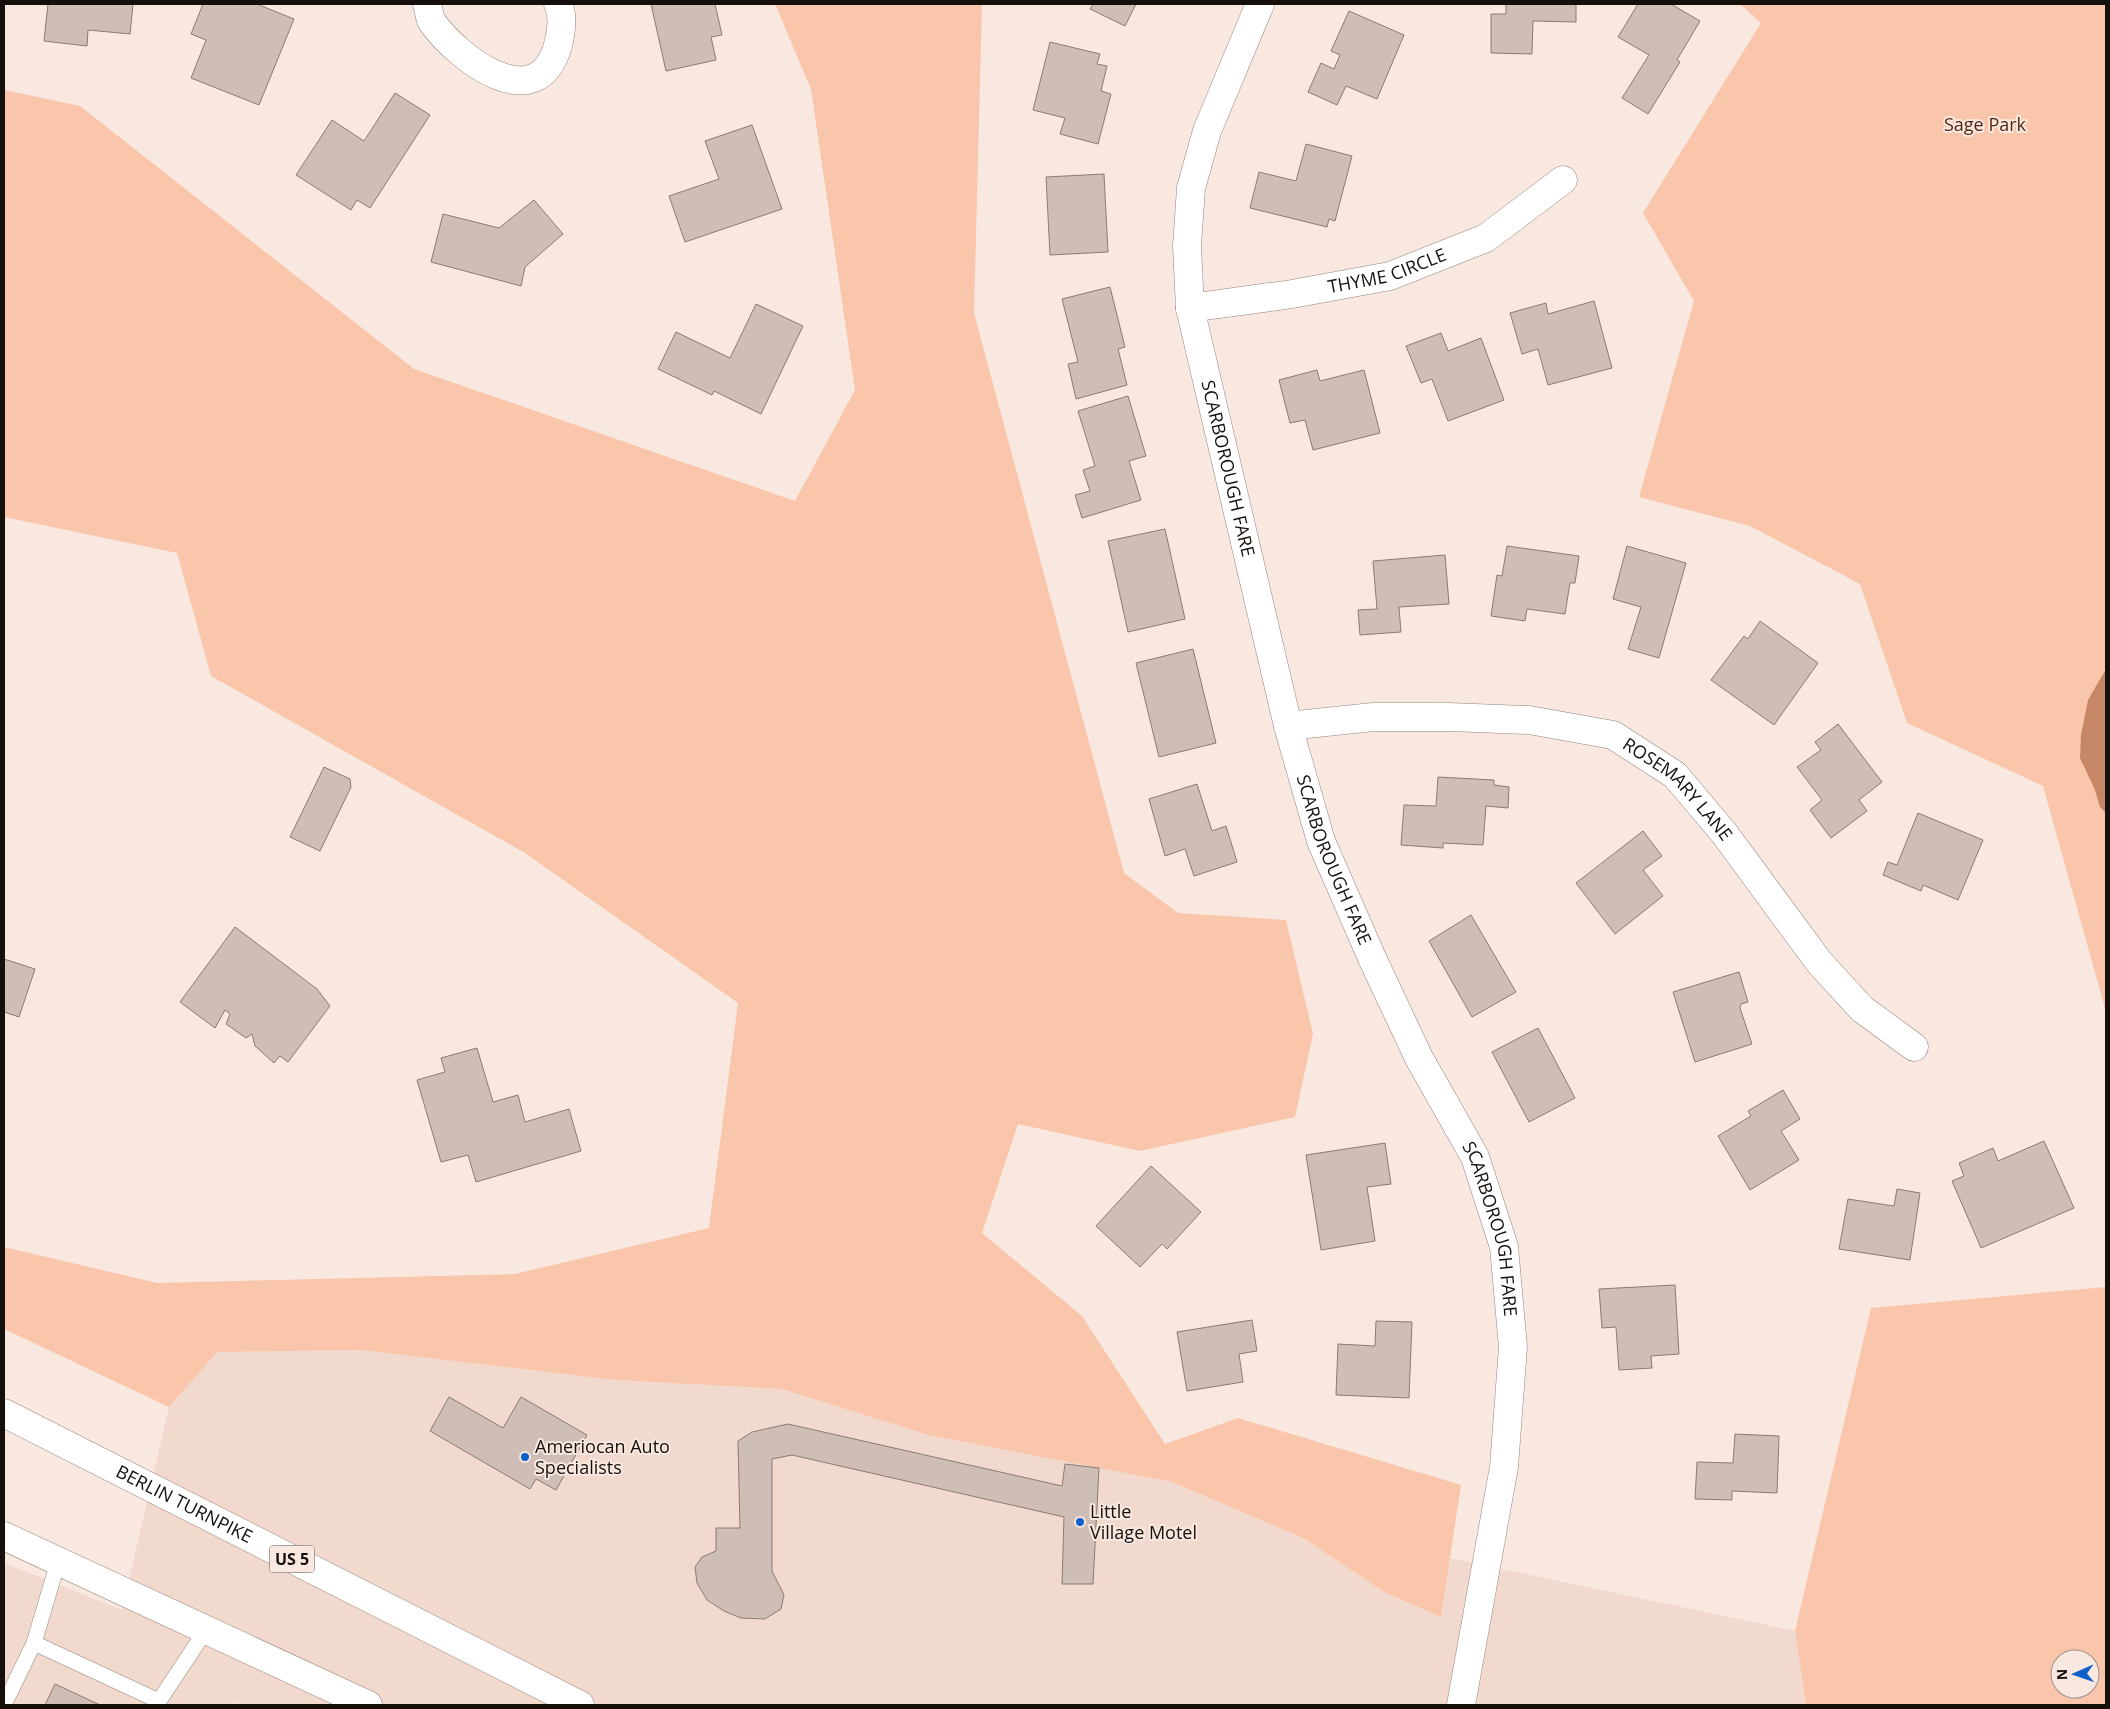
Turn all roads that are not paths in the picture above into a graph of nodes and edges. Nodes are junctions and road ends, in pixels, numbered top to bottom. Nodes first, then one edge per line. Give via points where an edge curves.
1 (428, 4) edge
2 (558, 4) edge
3 (1260, 4) edge
4 (1563, 180) dead end
5 (1190, 308) junction
6 (1288, 726) junction
7 (1914, 1047) dead end
8 (4, 1413) edge
9 (4, 1536) edge
10 (58, 1562) junction
11 (206, 1630) junction
12 (34, 1643) junction
13 (157, 1703) edge
14 (4, 1705) edge
15 (368, 1705) edge
16 (580, 1705) edge
17 (1461, 1705) edge

1 - 2 main road via 431,21 468,60 496,75 521,82 542,75 554,58 562,32
3 - 5 main road, SCARBOROUGH FARE via 1207,131 1191,188 1187,246
4 - 5 main road, THYME CIRCLE via 1486,238 1390,276
5 - 6 main road, SCARBOROUGH FARE
6 - 7 main road, ROSEMARY LANE via 1373,716 1449,717 1529,720 1613,735 1675,775 1724,833 1819,962 1862,1009
6 - 17 main road, SCARBOROUGH FARE via 1321,841 1419,1058 1475,1157 1504,1247 1513,1347 1504,1467
8 - 16 main road, BERLIN TURNPIKE / US 5
9 - 10 main road
10 - 11 main road
10 - 12 lane
11 - 13 lane
11 - 15 main road
12 - 13 lane
12 - 14 lane

